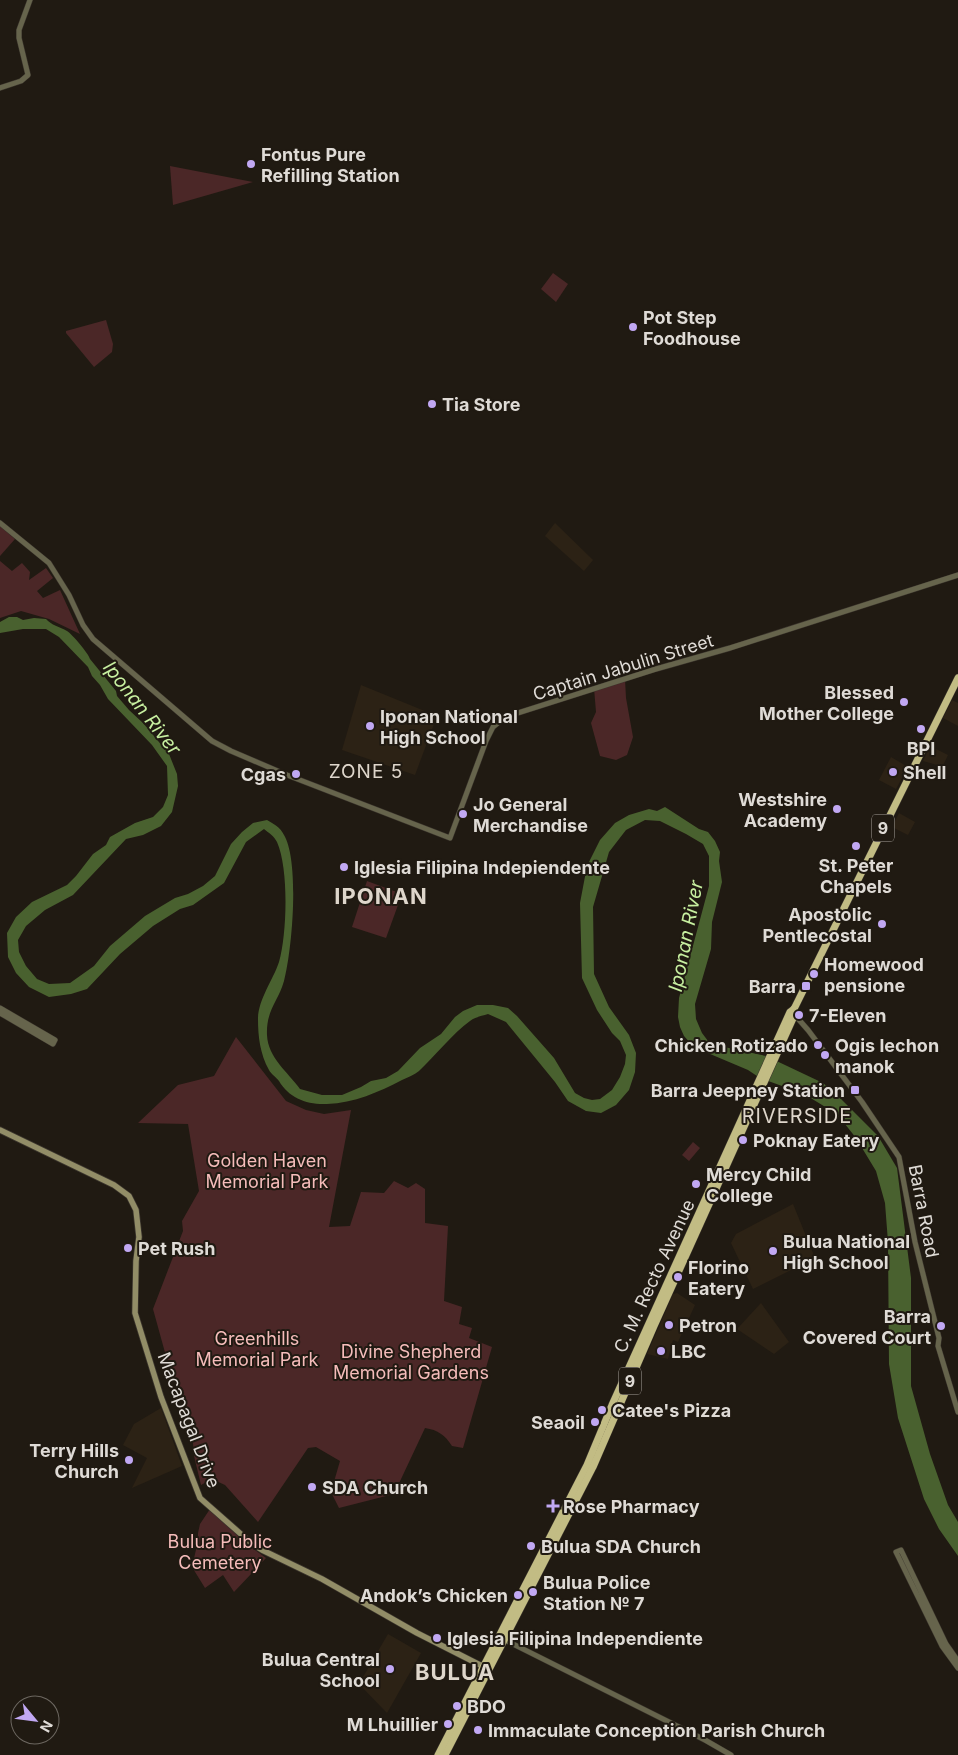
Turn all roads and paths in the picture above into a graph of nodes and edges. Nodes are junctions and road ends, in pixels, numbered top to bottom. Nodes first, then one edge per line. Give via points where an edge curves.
1 (30, 0) edge
2 (0, 88) edge
3 (0, 523) edge
4 (958, 575) edge
5 (958, 678) edge
6 (956, 689) edge
7 (0, 1008) edge
8 (793, 1012) junction
9 (0, 1013) edge
10 (760, 1088) junction
11 (0, 1130) edge
12 (958, 1412) edge
13 (505, 1640) junction
14 (958, 1661) edge
15 (486, 1668) junction
16 (958, 1668) edge
17 (449, 1740) junction
18 (438, 1755) edge
19 (445, 1755) edge
20 (731, 1755) edge

1 - 2 street via 19,30 28,75
3 - 4 street, Captain Jabulin Street via 49,563 91,638 212,741 287,775 450,838 490,734 496,723 505,717
5 - 6 highway, 9
6 - 8 highway, 9
7 - 9 street via 54,1042
8 - 10 highway, C. M. Recto Avenue / 9 via 776,1044
8 - 10 highway, C. M. Recto Avenue / 9 via 777,1056
8 - 12 street, Barra Road via 862,1102 899,1157 915,1242 939,1338 938,1346
10 - 13 highway, C. M. Recto Avenue / 9 via 596,1461
10 - 15 highway, C. M. Recto Avenue / 9 via 594,1450
11 - 15 main road, Macapagal Drive via 114,1185 134,1203 139,1237 135,1313 161,1397 200,1498 262,1550
13 - 15 highway, C. M. Recto Avenue / 9
13 - 20 street
14 - 16 street via 898,1551 942,1646
15 - 17 highway, C. M. Recto Avenue / 9
17 - 18 highway, C. M. Recto Avenue / 9
17 - 19 highway, C. M. Recto Avenue / 9

